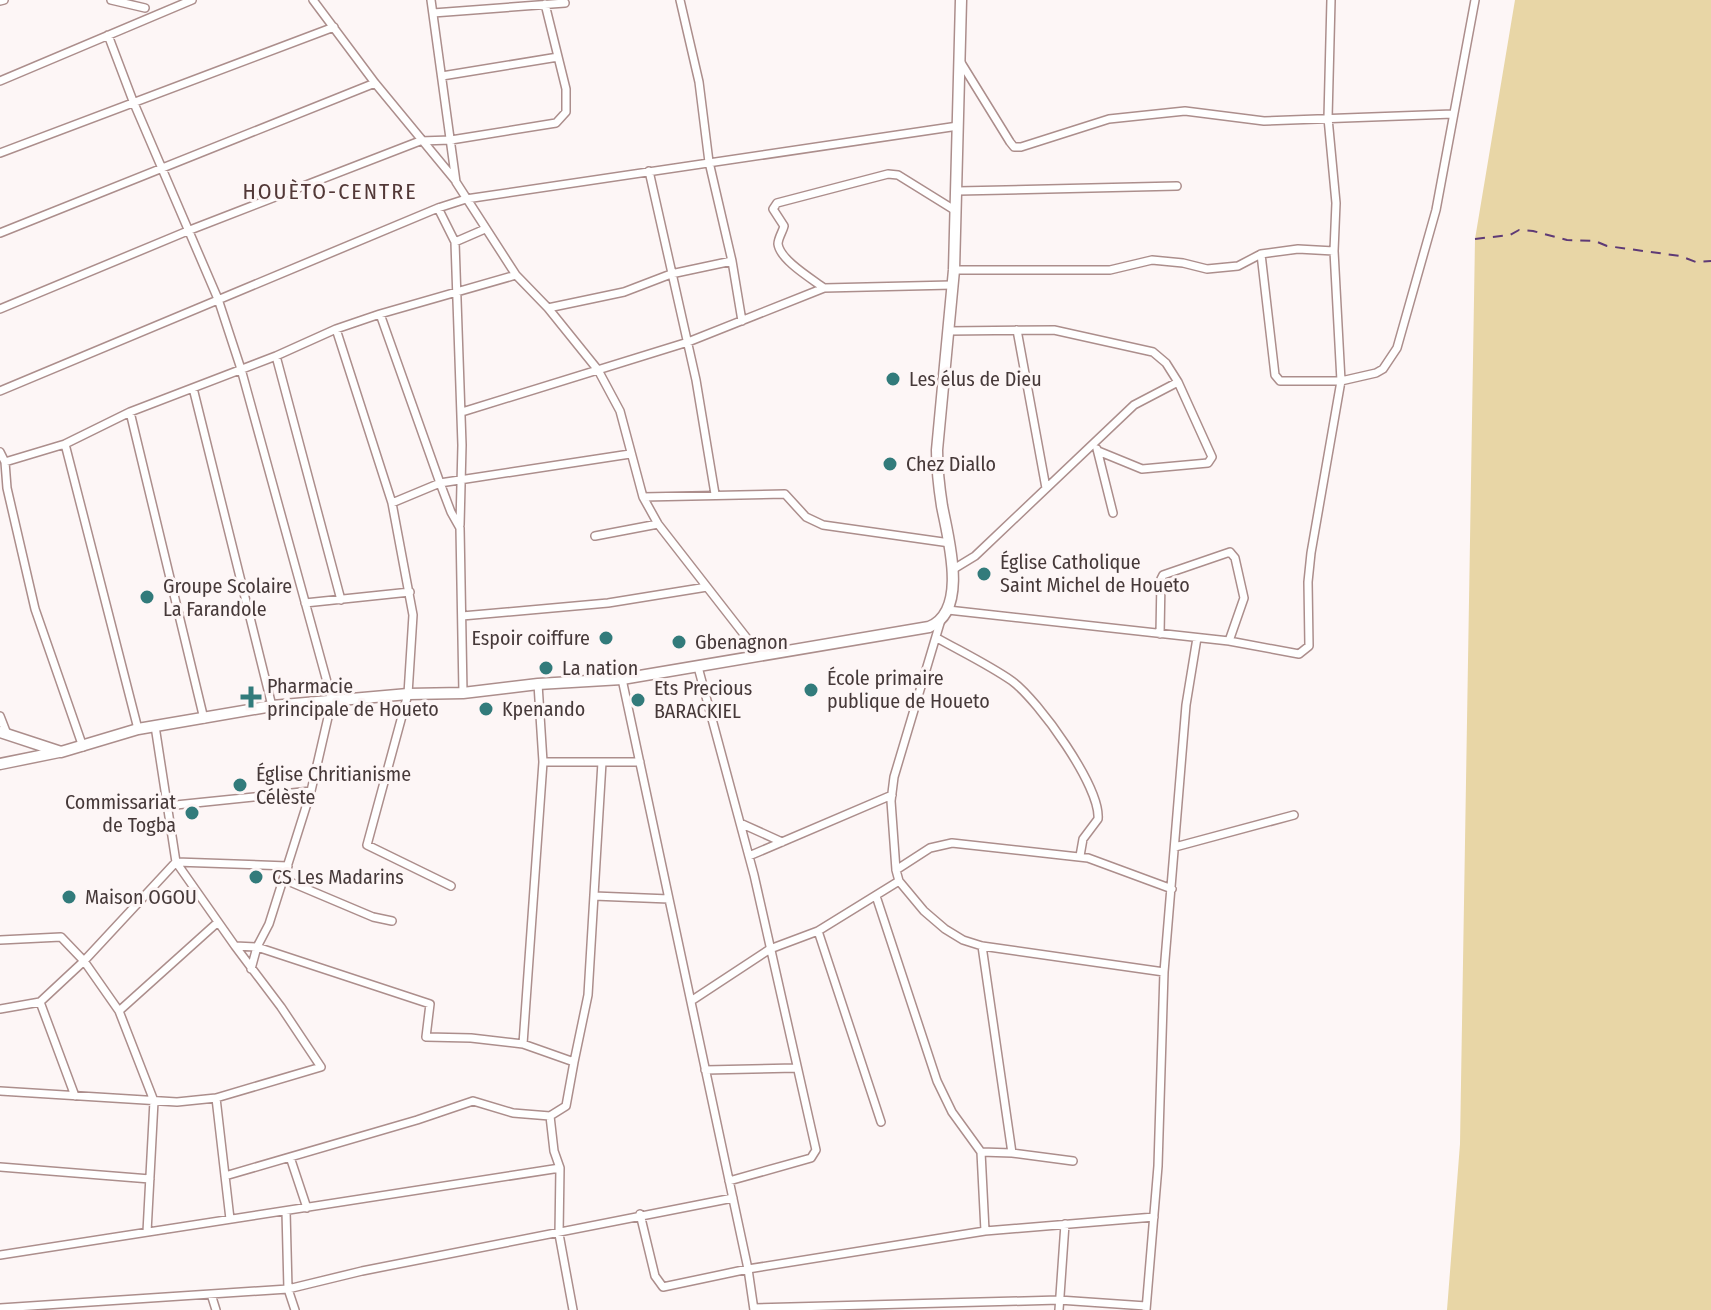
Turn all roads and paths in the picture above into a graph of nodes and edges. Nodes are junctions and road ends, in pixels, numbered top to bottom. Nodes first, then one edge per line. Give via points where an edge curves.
1 (111, 0) edge
2 (192, 0) edge
3 (313, 0) edge
4 (431, 0) edge
5 (680, 0) edge
6 (961, 0) edge
7 (1331, 0) edge
8 (1475, 0) edge
9 (565, 3) dead end
10 (145, 4) edge
11 (545, 4) junction
12 (433, 13) junction
13 (147, 17) junction
14 (334, 27) junction
15 (108, 35) junction
16 (558, 57) junction
17 (960, 60) junction
18 (442, 76) junction
19 (0, 81) edge
20 (375, 83) junction
21 (133, 101) junction
22 (1453, 114) junction
23 (1328, 118) junction
24 (958, 126) junction
25 (451, 140) junction
26 (420, 141) junction
27 (0, 153) edge
28 (709, 162) junction
29 (162, 166) junction
30 (649, 171) junction
31 (456, 182) junction
32 (1177, 186) dead end
33 (958, 191) junction
34 (466, 199) junction
35 (438, 208) junction
36 (957, 212) junction
37 (485, 229) junction
38 (190, 230) junction
39 (0, 233) edge
40 (455, 242) junction
41 (1334, 251) junction
42 (1261, 254) junction
43 (732, 261) junction
44 (954, 270) junction
45 (671, 274) junction
46 (516, 275) junction
47 (952, 285) junction
48 (824, 288) junction
49 (456, 293) junction
50 (218, 299) junction
51 (548, 308) junction
52 (0, 309) edge
53 (380, 314) junction
54 (742, 321) junction
55 (336, 329) junction
56 (1017, 330) junction
57 (948, 331) junction
58 (688, 342) junction
59 (276, 356) junction
60 (241, 369) junction
61 (598, 370) junction
62 (1341, 381) junction
63 (1178, 382) junction
64 (193, 388) junction
65 (0, 391) edge
66 (130, 412) junction
67 (462, 412) junction
68 (1095, 440) junction
69 (65, 444) junction
70 (1098, 451) junction
71 (0, 452) edge
72 (630, 454) junction
73 (5, 462) junction
74 (462, 479) junction
75 (440, 483) junction
76 (1046, 488) junction
77 (715, 494) junction
78 (643, 497) junction
79 (392, 503) junction
80 (1113, 513) dead end
81 (658, 524) junction
82 (460, 528) junction
83 (595, 536) dead end
84 (950, 543) junction
85 (952, 570) junction
86 (707, 587) junction
87 (410, 592) junction
88 (341, 600) junction
89 (305, 603) junction
90 (948, 610) junction
91 (462, 616) junction
92 (940, 623) junction
93 (1160, 634) junction
94 (937, 638) junction
95 (1197, 638) junction
96 (1229, 641) junction
97 (760, 655) junction
98 (698, 667) junction
99 (622, 679) junction
100 (538, 684) junction
101 (463, 693) junction
102 (408, 694) junction
103 (332, 700) junction
104 (272, 706) junction
105 (0, 716) edge
106 (204, 719) junction
107 (155, 726) junction
108 (138, 729) junction
109 (3, 733) edge
110 (83, 747) junction
111 (61, 752) junction
112 (543, 762) junction
113 (602, 762) junction
114 (640, 762) junction
115 (0, 764) edge
116 (311, 791) junction
117 (892, 795) junction
118 (166, 806) junction
119 (1294, 815) dead end
120 (740, 823) junction
121 (782, 842) junction
122 (1175, 847) junction
123 (749, 856) junction
124 (1080, 856) junction
125 (176, 862) junction
126 (288, 866) junction
127 (896, 870) junction
128 (283, 879) junction
129 (899, 881) junction
130 (451, 886) dead end
131 (1172, 889) junction
132 (594, 896) junction
133 (876, 896) junction
134 (669, 899) junction
135 (392, 921) dead end
136 (218, 922) junction
137 (818, 931) junction
138 (0, 940) edge
139 (235, 946) junction
140 (982, 946) junction
141 (257, 947) junction
142 (770, 949) junction
143 (84, 961) junction
144 (251, 969) junction
145 (1164, 972) junction
146 (691, 1001) junction
147 (40, 1002) junction
148 (0, 1009) edge
149 (119, 1011) junction
150 (523, 1044) junction
151 (574, 1062) junction
152 (796, 1068) junction
153 (705, 1070) junction
154 (0, 1091) edge
155 (75, 1096) junction
156 (216, 1098) junction
157 (154, 1101) junction
158 (550, 1116) junction
159 (881, 1122) dead end
160 (981, 1152) junction
161 (1012, 1153) junction
162 (290, 1157) junction
163 (1073, 1161) dead end
164 (0, 1167) edge
165 (560, 1168) junction
166 (225, 1176) junction
167 (150, 1179) junction
168 (729, 1181) junction
169 (733, 1198) junction
170 (307, 1208) junction
171 (286, 1211) junction
172 (640, 1214) junction
173 (1154, 1217) junction
174 (230, 1219) junction
175 (1065, 1224) junction
176 (985, 1231) junction
177 (147, 1232) junction
178 (559, 1234) junction
179 (0, 1255) edge
180 (748, 1269) junction
181 (288, 1289) junction
182 (211, 1294) junction
183 (128, 1299) junction
184 (1059, 1300) junction
185 (0, 1308) edge
186 (46, 1308) edge
187 (1146, 1308) edge
188 (754, 1309) edge
189 (132, 1310) edge
190 (216, 1310) edge
191 (295, 1310) edge
192 (573, 1310) edge
193 (1059, 1310) edge

1 - 10 street via 139,9
2 - 13 street
3 - 14 street
4 - 12 street
5 - 28 street via 699,82
6 - 17 street
7 - 23 street
8 - 22 street
9 - 11 street
10 - 13 street
11 - 12 street
11 - 16 street
12 - 18 street
13 - 15 street
14 - 20 street
14 - 21 street
15 - 19 street
15 - 21 street
16 - 18 street
16 - 25 street via 566,112 556,123
17 - 23 street via 1014,147 1109,119 1185,111 1264,121
17 - 24 street
18 - 25 street
20 - 26 street
20 - 29 street
21 - 27 street
21 - 29 street
22 - 23 street
22 - 62 street via 1433,227 1397,348 1383,369
23 - 41 street via 1336,203
24 - 28 street
24 - 33 street
25 - 26 street
25 - 31 street
26 - 31 street
26 - 38 street
28 - 30 street
28 - 43 street
29 - 38 street
29 - 39 street
30 - 34 street
30 - 45 street
31 - 34 street
32 - 33 street
33 - 36 street
34 - 35 street
34 - 37 street
35 - 40 street
35 - 50 street
36 - 44 street
36 - 48 street via 898,175 777,203 773,209 784,226 781,252
37 - 40 street
37 - 46 street
38 - 50 street
38 - 52 street
40 - 49 street
41 - 42 street
41 - 62 street
42 - 44 street via 1238,266 1207,269 1152,260 1110,270
42 - 62 street via 1275,375 1286,383
43 - 45 street
43 - 54 street
44 - 47 street
45 - 51 street via 624,292
45 - 58 street
46 - 49 street
46 - 51 street
47 - 48 street
47 - 57 street
48 - 54 street
49 - 53 street
49 - 67 street
50 - 60 street
50 - 65 street
51 - 61 street
53 - 55 street
53 - 75 street
54 - 58 street
55 - 59 street
55 - 79 street
56 - 57 street
56 - 63 street via 1054,330 1153,352
56 - 76 street
57 - 84 street via 937,471
58 - 61 street
58 - 77 street
59 - 60 street
59 - 88 street
60 - 64 street
60 - 89 street
61 - 67 street
61 - 72 street via 620,411
62 - 96 street via 1311,553 1309,646 1299,654
63 - 68 street via 1134,405
63 - 70 street via 1212,457 1208,463 1142,469
64 - 66 street
64 - 104 street
66 - 69 street
66 - 106 street
67 - 74 street
68 - 70 street
68 - 76 street
69 - 73 street
69 - 108 street
70 - 80 street
71 - 73 street
72 - 74 street
72 - 78 street
73 - 110 street via 35,609
74 - 75 street
74 - 82 street
75 - 79 street
75 - 82 street
76 - 85 street via 975,556
77 - 78 street
77 - 84 street via 785,494 806,517 823,525
78 - 81 street
79 - 87 street
81 - 83 street
81 - 86 street
82 - 91 street
84 - 85 street
85 - 90 street
86 - 91 street via 608,603
86 - 97 street
87 - 88 street
87 - 102 street
88 - 89 street
89 - 103 street
90 - 92 street
90 - 93 street
91 - 101 street
92 - 94 street
92 - 97 street
93 - 95 street
93 - 96 street via 1163,575 1230,552 1244,598
94 - 117 street via 902,744
94 - 124 street via 1011,681 1048,720 1096,801 1098,819 1083,839
95 - 96 street
95 - 122 street
97 - 98 street
98 - 99 street
98 - 120 street
99 - 100 street
99 - 114 street
100 - 101 street
100 - 112 street
101 - 102 street
102 - 103 street
102 - 130 street via 367,845
103 - 104 street
103 - 116 street
104 - 106 street
105 - 109 street
106 - 107 street
107 - 108 street
107 - 118 street
108 - 110 street
109 - 111 street
110 - 111 street
111 - 115 street
112 - 113 street
112 - 150 street
113 - 114 street
113 - 132 street
114 - 134 street
116 - 118 street
116 - 126 street
117 - 121 street
117 - 127 street
118 - 125 street
119 - 122 street
120 - 121 street
120 - 123 street
121 - 123 street
122 - 131 street
123 - 142 street
124 - 127 street via 942,843
124 - 131 street
125 - 126 street
125 - 136 street
125 - 143 street
126 - 128 street
127 - 129 street
128 - 135 street
128 - 141 street
129 - 133 street
129 - 140 street via 945,929
131 - 145 street
132 - 134 street
132 - 151 street via 588,995
133 - 137 street
133 - 160 street via 937,1081
134 - 146 street
136 - 139 street
136 - 149 street
137 - 142 street
137 - 159 street
138 - 143 street via 61,937
139 - 141 street
139 - 144 street
140 - 145 street
140 - 161 street
141 - 144 street
141 - 150 street via 430,1004 426,1037
142 - 146 street
142 - 152 street
143 - 147 street
143 - 149 street
144 - 156 street via 321,1067
145 - 173 street
146 - 153 street
147 - 148 street
147 - 155 street
149 - 157 street
150 - 151 street
151 - 158 street via 566,1106
152 - 153 street
152 - 168 street via 815,1154
153 - 168 street
154 - 155 street
155 - 157 street
156 - 157 street
156 - 166 street
157 - 167 street
158 - 162 street via 513,1113 473,1101
158 - 165 street
160 - 161 street
160 - 176 street
161 - 163 street
162 - 166 street
162 - 170 street
164 - 167 street
165 - 170 street
165 - 178 street
166 - 174 street
167 - 177 street
168 - 169 street
169 - 172 street
169 - 180 street
170 - 171 street
171 - 174 street
171 - 181 street
172 - 178 street
172 - 180 street via 655,1276 663,1287
173 - 175 street
173 - 187 street
174 - 177 street
175 - 176 street
175 - 184 street
176 - 180 street
177 - 179 street
178 - 181 street
178 - 192 street
180 - 188 street
181 - 182 street
181 - 191 street
182 - 183 street
182 - 190 street
183 - 186 street
183 - 189 street
184 - 187 street
184 - 188 street
184 - 193 street
185 - 186 street

